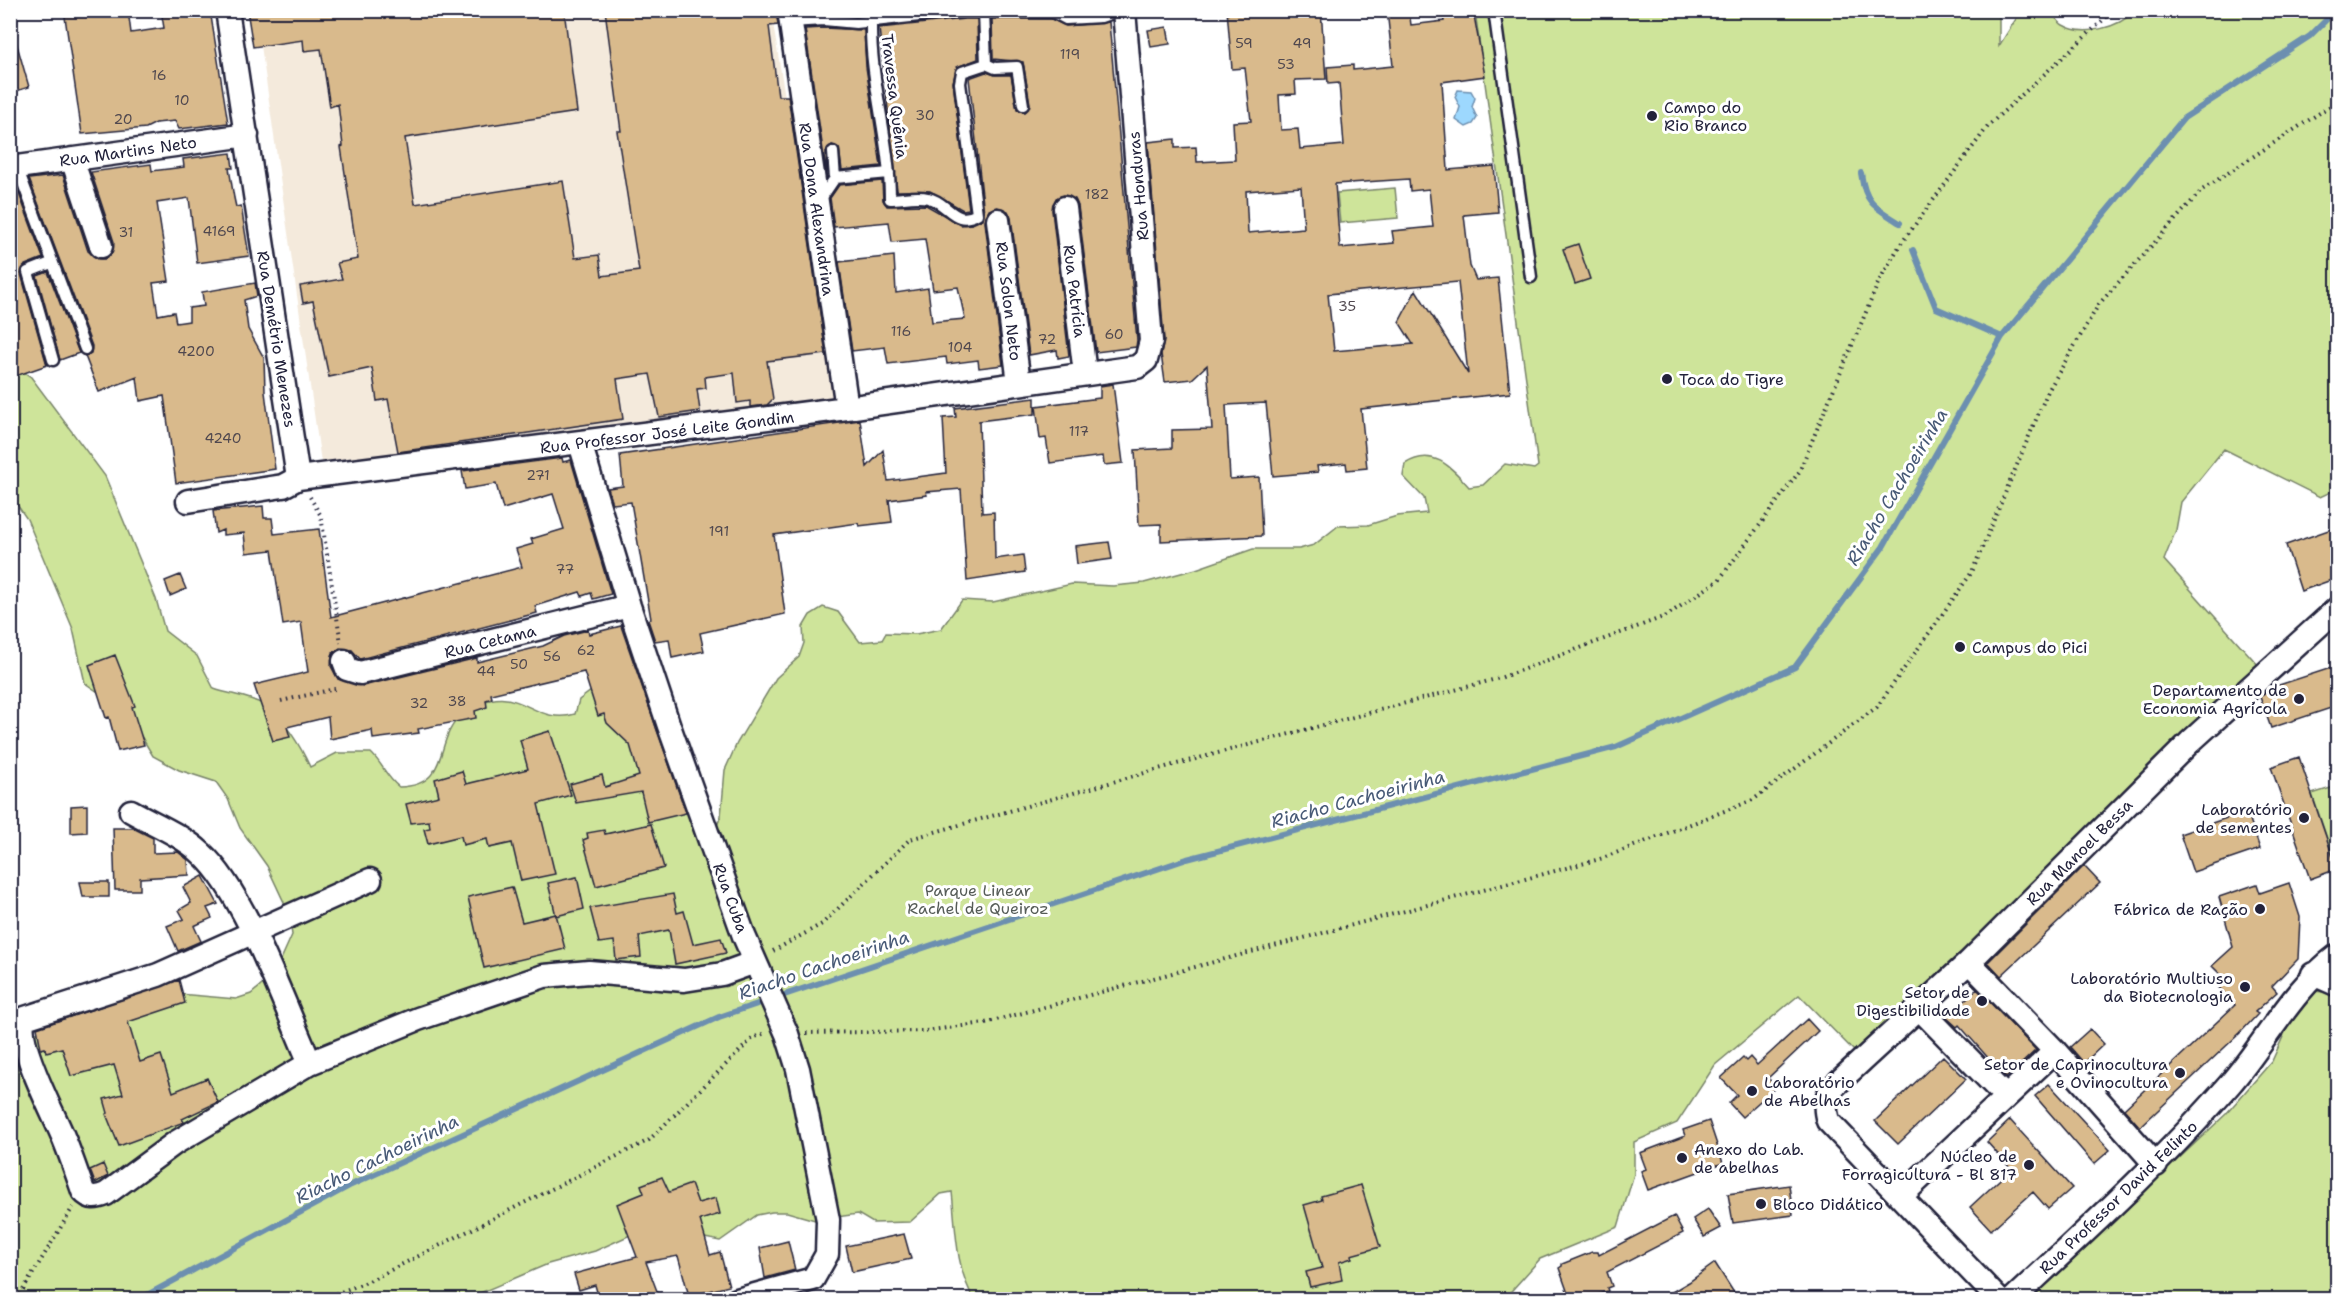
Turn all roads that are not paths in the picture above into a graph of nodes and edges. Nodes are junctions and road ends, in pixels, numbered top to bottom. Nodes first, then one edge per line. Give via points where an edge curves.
1 (227, 10) edge
2 (1122, 10) edge
3 (1494, 10) edge
4 (957, 11) edge
5 (984, 11) edge
6 (1017, 11) edge
7 (789, 16) edge
8 (841, 16) edge
9 (872, 22) junction
10 (986, 64) junction
11 (1023, 105) dead end
12 (246, 135) junction
13 (833, 152) dead end
14 (72, 159) junction
15 (14, 167) edge
16 (889, 173) junction
17 (835, 178) junction
18 (816, 205) junction
19 (1065, 208) dead end
20 (998, 220) dead end
21 (101, 246) dead end
22 (51, 263) junction
23 (1531, 277) dead end
24 (85, 349) dead end
25 (53, 360) dead end
26 (1146, 360) joint
27 (1085, 374) junction
28 (1019, 383) junction
29 (847, 408) junction
30 (580, 443) junction
31 (298, 478) junction
32 (188, 501) dead end
33 (629, 606) junction
34 (2337, 608) edge
35 (348, 667) road end
36 (131, 811) dead end
37 (370, 880) dead end
38 (252, 932) junction
39 (2337, 955) edge
40 (1969, 962) junction
41 (757, 967) junction
42 (2313, 974) junction
43 (2337, 985) edge
44 (1918, 1007) junction
45 (2055, 1051) junction
46 (310, 1063) junction
47 (2006, 1097) junction
48 (2156, 1165) junction
49 (1901, 1196) junction
50 (737, 1299) edge
51 (1999, 1299) edge
52 (2012, 1299) edge

1 - 12 street, Rua Demétrio Menezes
2 - 6 lane via 1101,17 1066,19 1053,12
2 - 26 street, Rua Honduras via 1151,341
3 - 23 lane
4 - 5 lane
4 - 9 lane
5 - 6 lane
5 - 10 lane
7 - 8 lane
7 - 18 street, Rua Dona Alexandrina
8 - 9 lane
9 - 16 lane, Travessa Quênia via 871,46
10 - 11 lane via 996,68 1017,67
10 - 16 lane, Travessa Quênia via 970,67 960,76 977,214 956,217 928,198 890,200
12 - 14 street, Rua Martins Neto
12 - 31 street, Rua Demétrio Menezes
13 - 17 lane
14 - 15 street, Rua Martins Neto
14 - 21 street
15 - 22 lane
16 - 17 lane
17 - 18 lane
18 - 29 street, Rua Dona Alexandrina
19 - 27 street, Rua Patrícia
20 - 28 street, Rua Solon Neto
22 - 24 lane
22 - 25 lane via 28,272
26 - 27 street, Rua Professor José Leite Gondim via 1137,367
27 - 28 street, Rua Professor José Leite Gondim
28 - 29 street, Rua Professor José Leite Gondim
29 - 30 street, Rua Professor José Leite Gondim
30 - 31 street, Rua Professor José Leite Gondim
30 - 33 street, Rua Cuba
31 - 32 street, Rua Professor José Leite Gondim via 283,486
33 - 35 street, Rua Cetama via 360,674
33 - 41 street, Rua Cuba
34 - 40 street, Rua Manoel Bessa via 2190,742
36 - 38 street via 202,853 223,878
37 - 38 street
38 - 46 street
38 - 46 street via 158,975 25,1018 22,1028 31,1060 83,1191 93,1198 106,1194 175,1143
39 - 42 street, Rua Professor David Felinto
40 - 44 street, Rua Manoel Bessa
40 - 45 street
41 - 46 street via 684,980 589,972 544,976 418,1019
41 - 50 street, Rua Cuba via 785,1027 798,1069 828,1220 827,1254 813,1279
42 - 43 street
42 - 48 street, Rua Professor David Felinto via 2231,1083
44 - 47 street
44 - 49 street, Rua Manoel Bessa via 1832,1088 1824,1109 1828,1121
45 - 47 street
45 - 48 street
47 - 49 street
48 - 52 street, Rua Professor David Felinto
49 - 51 street

